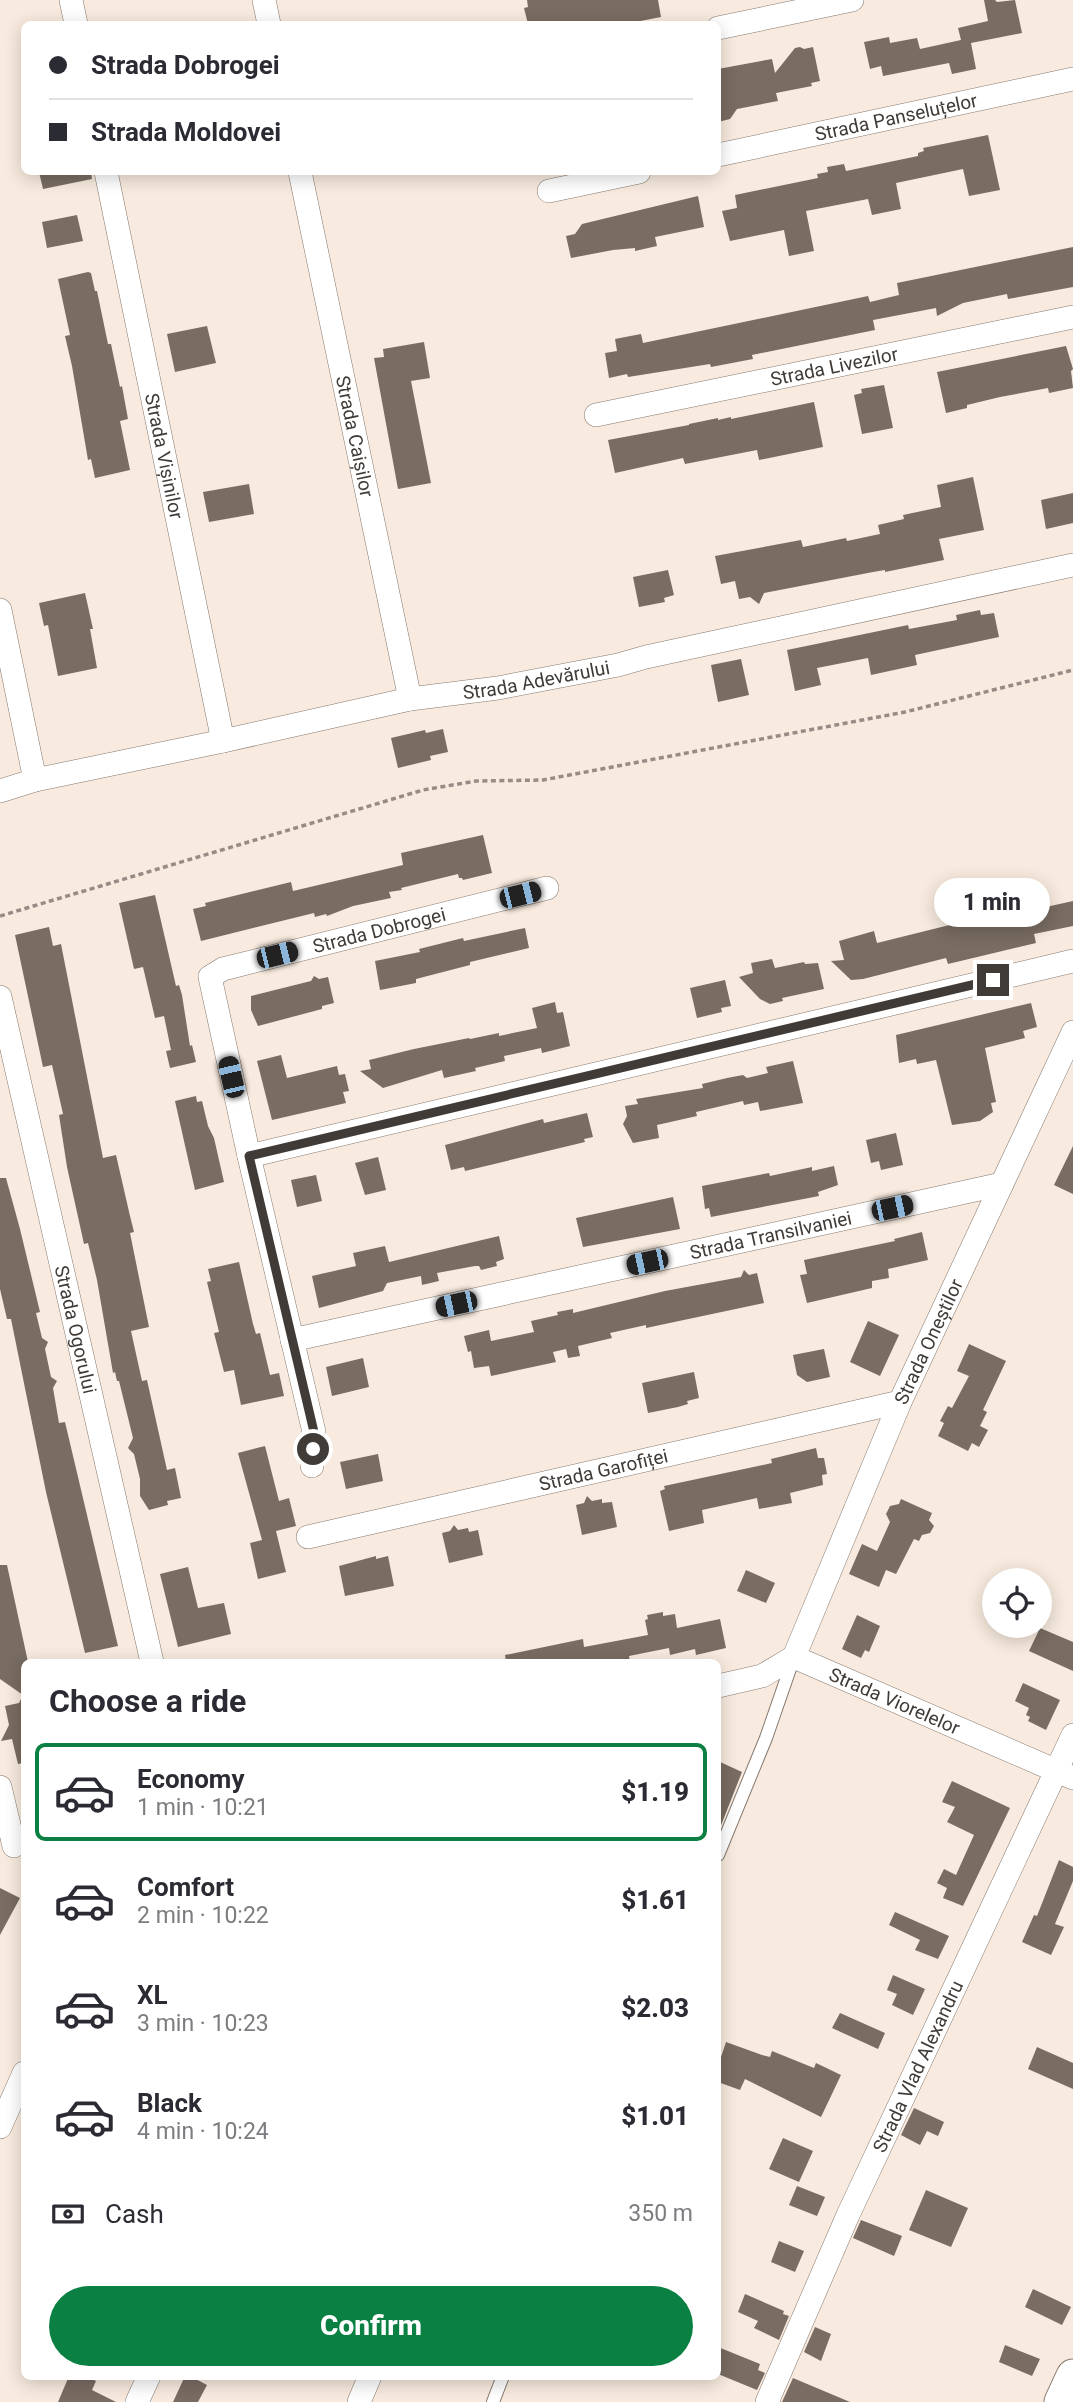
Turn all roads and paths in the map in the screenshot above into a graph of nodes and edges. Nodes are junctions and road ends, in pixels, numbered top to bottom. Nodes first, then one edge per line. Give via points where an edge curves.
1 (71, 0) edge
2 (264, 0) edge
3 (852, 0) edge
4 (75, 21) edge
5 (268, 21) edge
6 (721, 27) edge
7 (1073, 79) edge
8 (721, 154) edge
9 (107, 175) edge
10 (301, 175) edge
11 (625, 175) edge
12 (549, 191) dead end
13 (1073, 317) edge
14 (596, 415) dead end
15 (1073, 565) edge
16 (0, 610) edge
17 (1073, 670) edge
18 (410, 699) junction
19 (223, 741) junction
20 (35, 779) junction
21 (0, 791) edge
22 (547, 888) dead end
23 (0, 916) edge
24 (1073, 961) edge
25 (0, 998) edge
26 (1073, 1032) edge
27 (249, 1156) junction
28 (1002, 1184) junction
29 (292, 1340) junction
30 (900, 1402) junction
31 (312, 1466) dead end
32 (308, 1537) dead end
33 (794, 1657) junction
34 (151, 1659) edge
35 (721, 1685) edge
36 (1073, 1735) edge
37 (1065, 1774) edge
38 (0, 1787) edge
39 (13, 1847) edge
40 (721, 1848) edge
41 (21, 2080) edge
42 (0, 2127) edge
43 (1073, 2376) edge
44 (147, 2380) edge
45 (368, 2380) edge
46 (501, 2380) edge
47 (137, 2402) edge
48 (359, 2402) edge
49 (493, 2402) edge
50 (767, 2402) edge
51 (1061, 2402) edge

1 - 4 street
2 - 5 street
3 - 6 street
7 - 8 street, Strada Panseluțelor
9 - 19 street, Strada Vișinilor
10 - 18 street, Strada Caișilor
11 - 12 street
13 - 14 street, Strada Livezilor
15 - 18 street, Strada Adevărului via 618,665
16 - 20 street
17 - 23 path via 905,712 543,780 476,781 422,790
18 - 19 street, Strada Adevărului
19 - 20 street, Strada Adevărului
20 - 21 street, Strada Adevărului
22 - 27 street, Strada Dobrogei via 223,969 210,977
24 - 27 street
25 - 34 street, Strada Ogorului
26 - 28 street, Strada Oneștilor
27 - 29 street, Strada Dobrogei
28 - 29 street, Strada Transilvaniei
28 - 30 street, Strada Oneștilor
29 - 31 street, Strada Dobrogei via 314,1432
30 - 32 street, Strada Garofiței
30 - 33 street, Strada Oneștilor
33 - 35 street via 762,1676
33 - 37 street, Strada Viorelelor
33 - 40 lane
36 - 37 street, Strada Vlad Alexandru
37 - 50 street, Strada Vlad Alexandru via 848,2215
38 - 39 street
41 - 42 street
43 - 51 main road
44 - 47 street
45 - 48 street
46 - 49 lane

